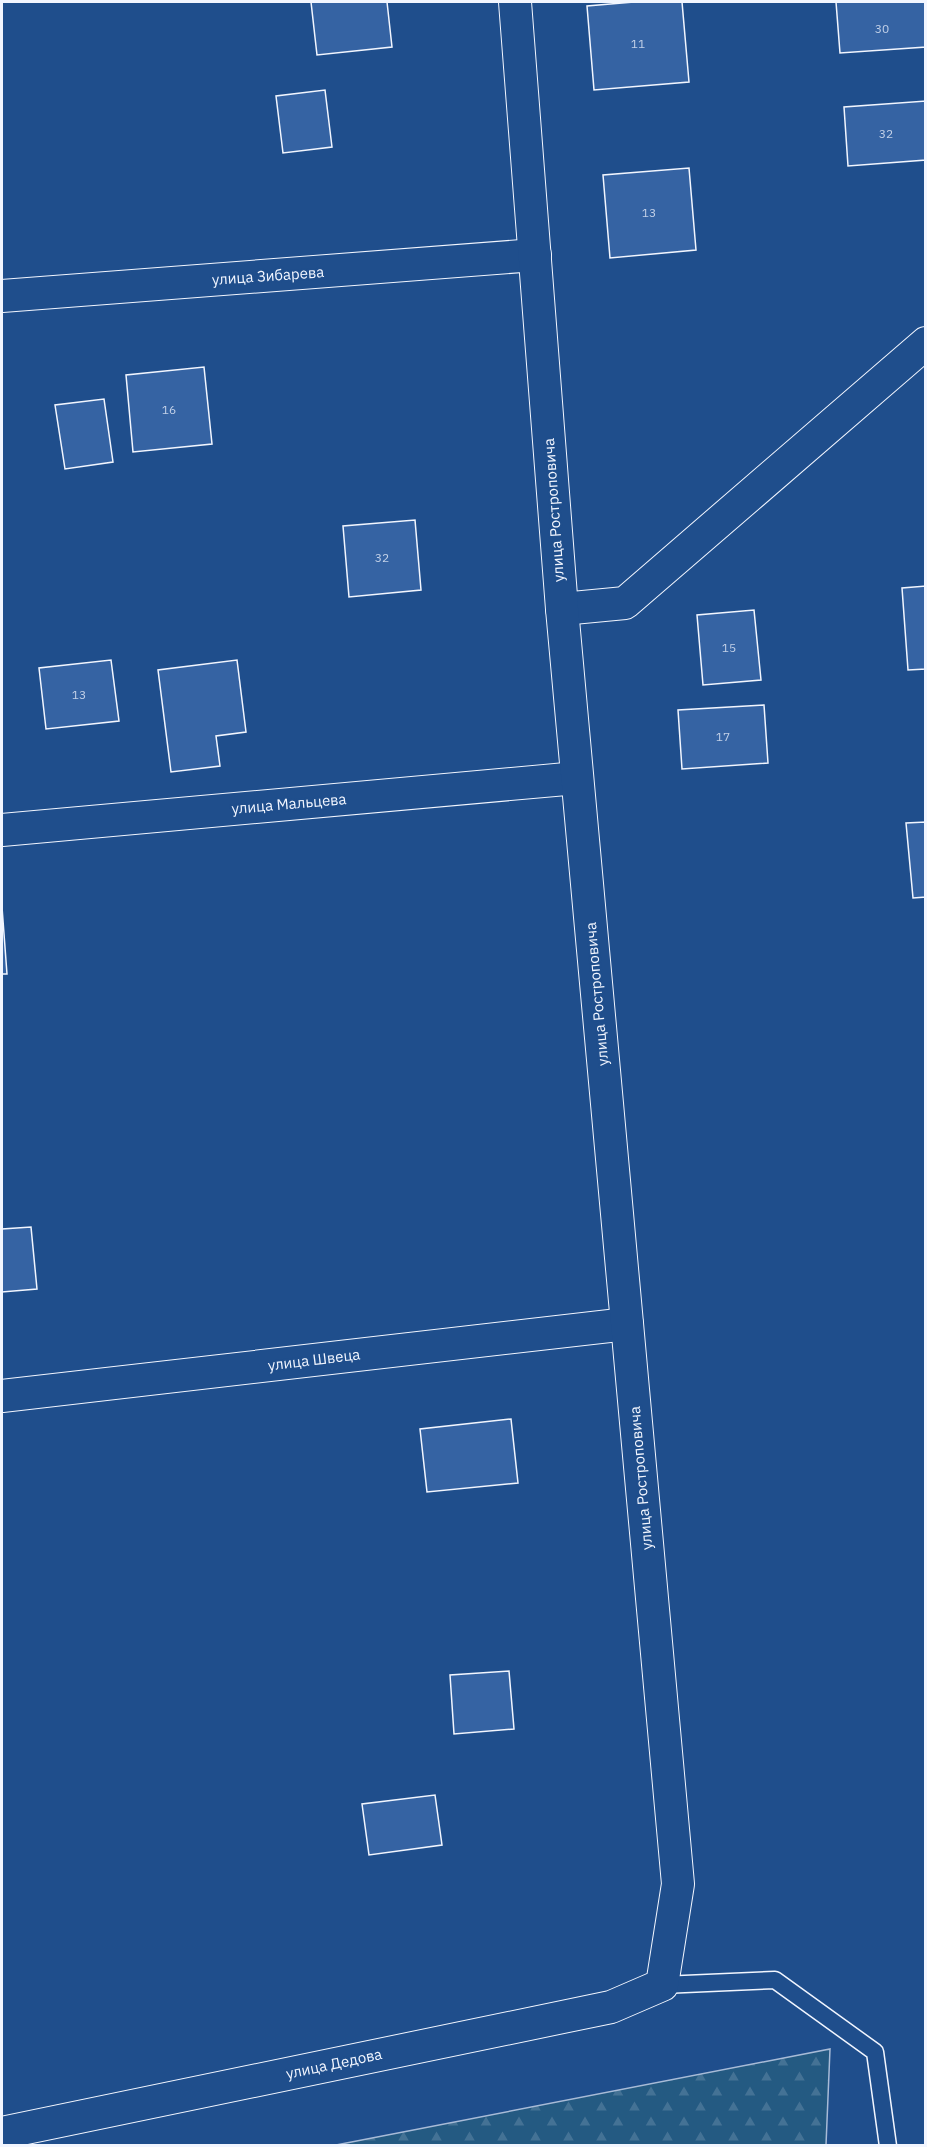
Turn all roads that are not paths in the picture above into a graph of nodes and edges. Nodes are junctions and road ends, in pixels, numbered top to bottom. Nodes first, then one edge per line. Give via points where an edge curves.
1 (515, 2) edge
2 (535, 255) junction
3 (2, 296) edge
4 (926, 343) edge
5 (562, 609) junction
6 (577, 778) junction
7 (2, 830) edge
8 (627, 1324) junction
9 (2, 1396) edge
10 (662, 1985) junction
11 (2, 2133) edge
12 (888, 2145) edge

1 - 2 street, улица Ростроповича
2 - 3 street, улица Зибарева
2 - 5 street, улица Ростроповича
4 - 5 street via 625,603
5 - 6 street, улица Ростроповича
6 - 7 street, улица Мальцева
6 - 8 street, улица Ростроповича
8 - 9 street, улица Швеца
8 - 10 street, улица Ростроповича via 678,1884
10 - 11 street, улица Дедова via 611,2007
10 - 12 lane via 775,1980 875,2052

